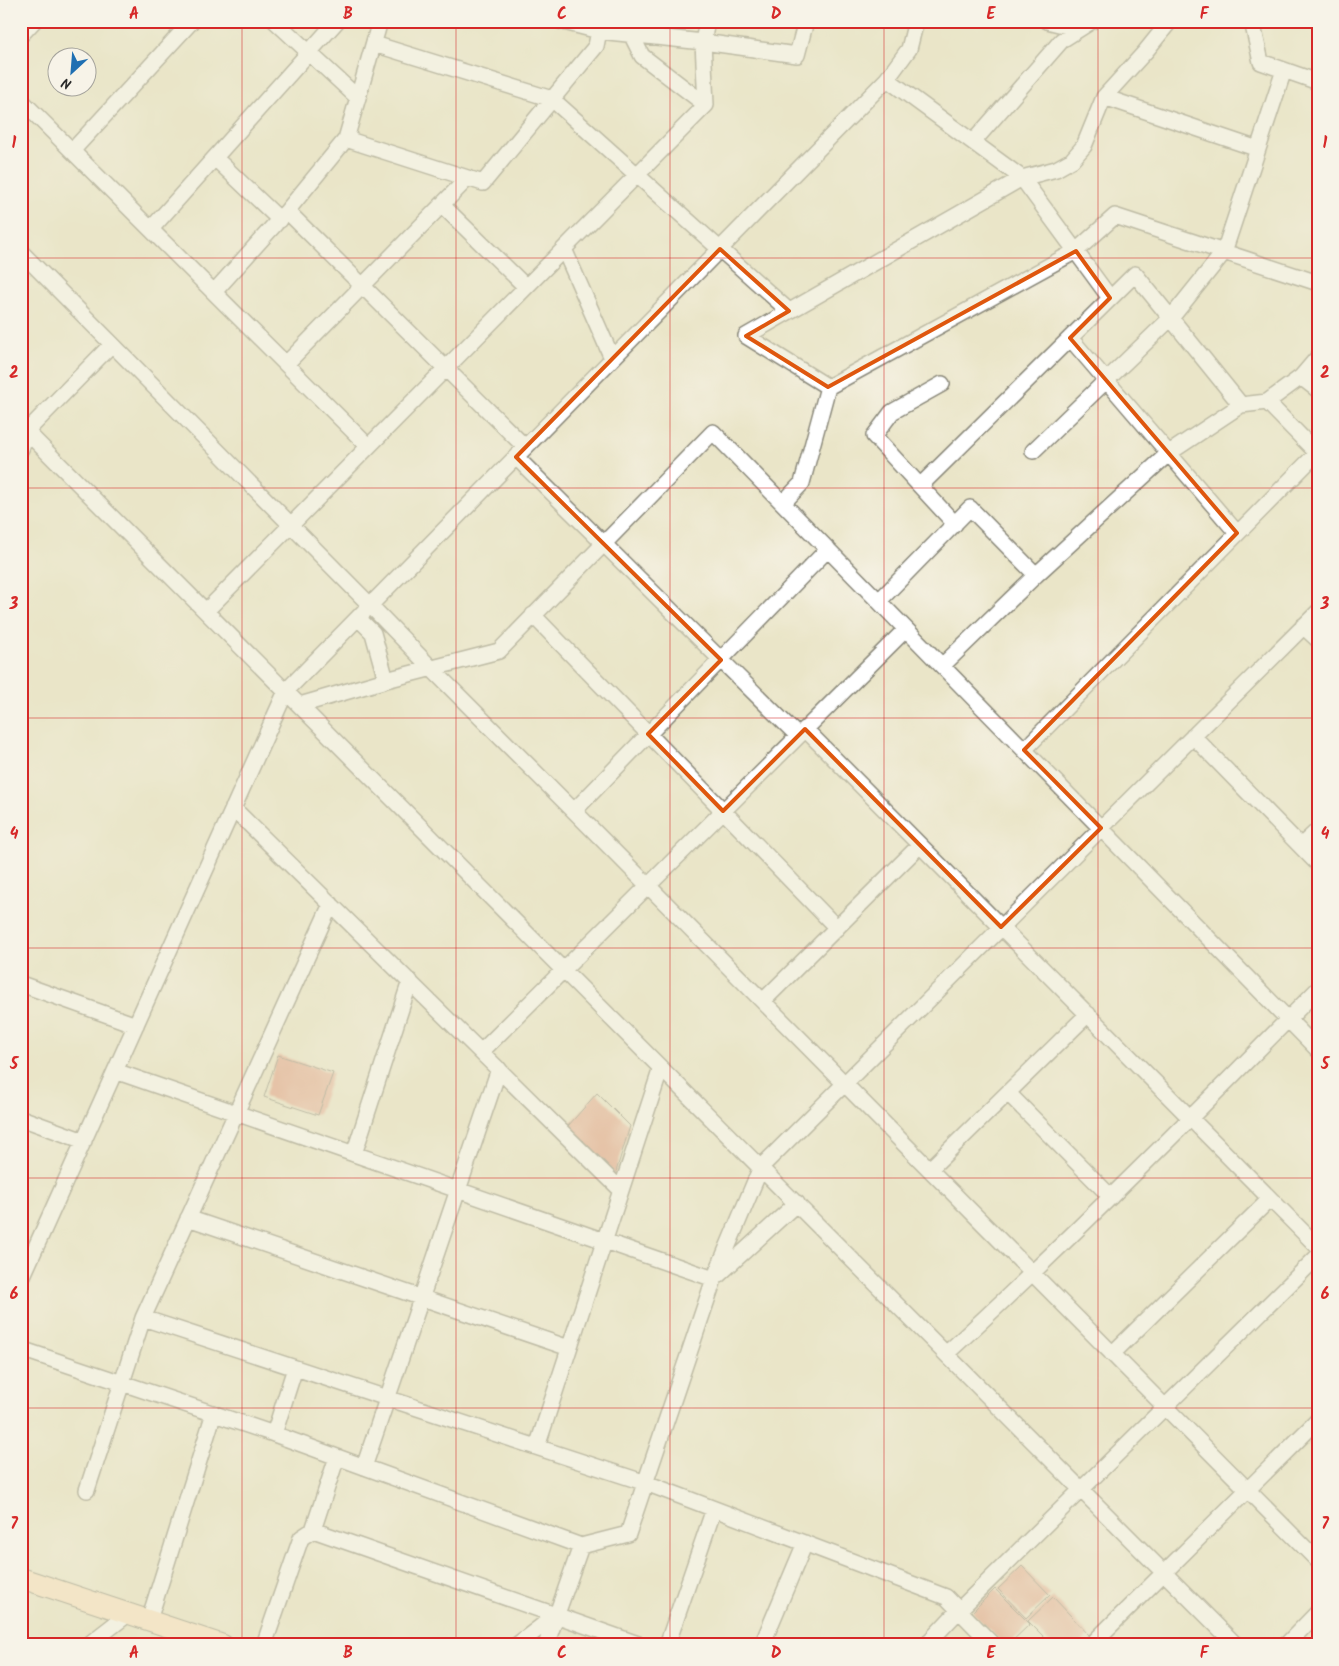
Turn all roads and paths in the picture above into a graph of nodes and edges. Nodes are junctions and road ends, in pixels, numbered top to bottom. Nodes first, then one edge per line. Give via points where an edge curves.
1 (34, 21) edge
2 (192, 21) edge
3 (275, 21) edge
4 (337, 21) edge
5 (380, 21) edge
6 (560, 21) edge
7 (707, 21) edge
8 (806, 21) edge
9 (916, 21) edge
10 (1048, 21) edge
11 (1170, 21) edge
12 (1252, 21) edge
13 (1085, 25) edge
14 (600, 26) edge
15 (631, 34) junction
16 (21, 35) edge
17 (703, 42) junction
18 (374, 44) junction
19 (308, 53) junction
20 (1284, 70) junction
21 (887, 79) junction
22 (1318, 82) edge
23 (1104, 97) junction
24 (358, 98) junction
25 (552, 99) junction
26 (21, 100) edge
27 (706, 105) junction
28 (346, 139) junction
29 (973, 142) junction
30 (1258, 148) junction
31 (72, 151) junction
32 (214, 158) junction
33 (637, 175) junction
34 (468, 178) junction
35 (1022, 178) junction
36 (442, 205) junction
37 (284, 216) junction
38 (151, 229) junction
39 (564, 249) junction
40 (720, 249) junction
41 (21, 252) edge
42 (1076, 252) junction
43 (1224, 252) junction
44 (1318, 282) edge
45 (363, 286) junction
46 (526, 287) junction
47 (214, 292) junction
48 (1110, 298) junction
49 (789, 311) junction
50 (1171, 318) junction
51 (1070, 338) junction
52 (112, 344) junction
53 (1318, 357) edge
54 (612, 358) junction
55 (286, 364) junction
56 (446, 368) junction
57 (1301, 377) junction
58 (1106, 381) junction
59 (942, 384) dead end
60 (828, 387) junction
61 (1318, 390) edge
62 (1267, 402) junction
63 (1241, 405) junction
64 (24, 428) edge
65 (368, 446) junction
66 (21, 448) edge
67 (520, 452) junction
68 (1033, 452) dead end
69 (1317, 452) edge
70 (1169, 453) junction
71 (920, 486) junction
72 (783, 503) junction
73 (955, 524) junction
74 (291, 525) junction
75 (1237, 533) junction
76 (603, 544) junction
77 (828, 549) junction
78 (1036, 575) junction
79 (879, 601) junction
80 (370, 605) junction
81 (206, 611) junction
82 (1318, 612) edge
83 (533, 615) junction
84 (358, 618) junction
85 (1304, 626) junction
86 (906, 629) junction
87 (1318, 640) edge
88 (720, 660) junction
89 (942, 666) junction
90 (432, 669) junction
91 (386, 680) junction
92 (286, 691) junction
93 (300, 705) junction
94 (802, 733) junction
95 (648, 734) junction
96 (1193, 736) junction
97 (1024, 750) junction
98 (233, 808) junction
99 (574, 810) junction
100 (723, 811) junction
101 (1101, 828) junction
102 (1318, 830) edge
103 (920, 845) junction
104 (1301, 846) junction
105 (1318, 864) edge
106 (648, 886) junction
107 (331, 904) junction
108 (1001, 927) junction
109 (837, 928) junction
110 (564, 970) junction
111 (410, 981) junction
112 (21, 984) edge
113 (1318, 989) edge
114 (763, 1001) junction
115 (1088, 1014) junction
116 (1288, 1020) junction
117 (136, 1025) junction
118 (1318, 1050) edge
119 (481, 1052) junction
120 (661, 1068) junction
121 (499, 1069) junction
122 (115, 1071) junction
123 (844, 1084) junction
124 (1008, 1093) junction
125 (236, 1113) junction
126 (21, 1118) edge
127 (1191, 1119) junction
128 (84, 1141) junction
129 (354, 1154) junction
130 (761, 1167) junction
131 (930, 1169) junction
132 (620, 1189) junction
133 (458, 1190) junction
134 (1111, 1197) junction
135 (1270, 1199) junction
136 (796, 1203) junction
137 (188, 1218) junction
138 (604, 1241) junction
139 (1318, 1247) edge
140 (1318, 1256) edge
141 (1033, 1274) junction
142 (714, 1279) junction
143 (21, 1280) edge
144 (421, 1298) junction
145 (143, 1318) junction
146 (569, 1348) junction
147 (21, 1349) edge
148 (946, 1354) junction
149 (1112, 1354) junction
150 (295, 1368) junction
151 (122, 1383) junction
152 (387, 1398) junction
153 (1165, 1407) junction
154 (214, 1413) junction
155 (1318, 1420) edge
156 (274, 1434) junction
157 (537, 1447) junction
158 (337, 1457) junction
159 (364, 1467) junction
160 (646, 1483) junction
161 (87, 1490) dead end
162 (1082, 1490) junction
163 (1247, 1490) junction
164 (714, 1509) junction
165 (313, 1530) junction
166 (805, 1543) junction
167 (581, 1546) junction
168 (1318, 1562) edge
169 (1164, 1572) junction
170 (21, 1578) edge
171 (960, 1610) junction
172 (1318, 1612) edge
173 (128, 1614) junction
174 (556, 1615) junction
175 (149, 1620) junction
176 (216, 1644) edge
177 (88, 1645) edge
178 (264, 1645) edge
179 (517, 1645) edge
180 (546, 1645) edge
181 (641, 1645) edge
182 (667, 1645) edge
183 (762, 1645) edge
184 (926, 1645) edge
185 (993, 1645) edge
186 (1091, 1645) edge
187 (1236, 1645) edge
188 (1286, 1645) edge

1 - 16 street
2 - 31 street
3 - 19 street
4 - 19 street
5 - 18 street
6 - 14 street
7 - 17 street
8 - 17 street via 797,55
9 - 21 street via 909,49
10 - 13 street
11 - 23 street
12 - 20 street via 1261,62
13 - 29 street via 1062,40
14 - 15 street
14 - 25 street via 596,46
15 - 17 street
15 - 27 street via 642,56
17 - 27 street
18 - 24 street
18 - 25 street
19 - 24 street
19 - 32 street
20 - 22 street
20 - 30 street
21 - 29 street
21 - 40 street
23 - 30 street
23 - 35 street via 1084,146 1072,160 1056,169
24 - 28 street
25 - 33 street
25 - 34 street via 483,183
26 - 31 street
27 - 33 street
28 - 34 street
28 - 37 street
29 - 35 street
30 - 43 street
31 - 38 street
32 - 37 street
32 - 38 street
33 - 39 street
33 - 40 street
34 - 36 street
35 - 42 street
35 - 49 street
36 - 45 street
36 - 46 street
37 - 45 street
37 - 47 street
38 - 47 street
39 - 46 street
39 - 54 street
40 - 49 street
40 - 54 street
41 - 52 street
42 - 43 street via 1115,216
42 - 48 street
42 - 60 street
43 - 44 street
43 - 50 street
45 - 55 street
45 - 56 street
46 - 56 street
47 - 55 street
48 - 50 street via 1134,274
48 - 51 street
49 - 60 street via 746,336
50 - 58 street
50 - 63 street
51 - 58 street
51 - 71 street
52 - 64 street
52 - 74 street
53 - 57 street
54 - 67 street
55 - 65 street
56 - 65 street
56 - 67 street
57 - 61 street
57 - 62 street
58 - 68 street
58 - 70 street
59 - 71 street via 892,412 874,436
60 - 72 street via 802,483
62 - 63 street
62 - 69 street
63 - 70 street
64 - 66 street
64 - 81 street
65 - 74 street
67 - 76 street
67 - 80 street
69 - 75 street
70 - 75 street
70 - 78 street
71 - 73 street
72 - 76 street via 713,432
72 - 77 street
73 - 78 street via 970,508
73 - 79 street
74 - 80 street
74 - 81 street
75 - 97 street
76 - 83 street
76 - 88 street
77 - 79 street
77 - 88 street
78 - 89 street
79 - 86 street
80 - 84 street
80 - 90 street
81 - 92 street
82 - 85 street
83 - 90 street via 498,651
83 - 95 street
84 - 91 street via 372,633
84 - 92 street
85 - 87 street
85 - 96 street
86 - 89 street
86 - 94 street
88 - 94 street
88 - 95 street
89 - 97 street
90 - 91 street
90 - 99 street
91 - 93 street
92 - 93 street
92 - 98 street
93 - 110 street
94 - 100 street
94 - 103 street
95 - 99 street
95 - 100 street
96 - 101 street
96 - 104 street
97 - 101 street
98 - 107 street
98 - 117 street
99 - 106 street
100 - 106 street
100 - 109 street
101 - 108 street
101 - 116 street
102 - 104 street
103 - 108 street
103 - 109 street
104 - 105 street
106 - 110 street
106 - 114 street
107 - 111 street
107 - 125 street
108 - 115 street
108 - 123 street
109 - 114 street
110 - 119 street
110 - 120 street
111 - 119 street
111 - 129 street
112 - 117 street
113 - 116 street
114 - 123 street
115 - 124 street
115 - 127 street
116 - 118 street
116 - 127 street
117 - 122 street
119 - 121 street
120 - 130 street
120 - 132 street
121 - 132 street
121 - 133 street
122 - 125 street
122 - 128 street
123 - 130 street
123 - 131 street
124 - 131 street
124 - 134 street
125 - 129 street
125 - 137 street
126 - 128 street
127 - 134 street
127 - 135 street
128 - 143 street
129 - 133 street
130 - 136 street
130 - 142 street
131 - 141 street
132 - 138 street
133 - 138 street
133 - 144 street
134 - 141 street
135 - 139 street
135 - 149 street
136 - 142 street
136 - 148 street
137 - 144 street
137 - 145 street
138 - 142 street
138 - 146 street
140 - 153 street
141 - 148 street
141 - 149 street
142 - 160 street
144 - 146 street
144 - 152 street
145 - 150 street
145 - 151 street
146 - 157 street
147 - 151 street
148 - 162 street
149 - 153 street
150 - 152 street
150 - 156 street
151 - 154 street
151 - 161 street
152 - 157 street
152 - 159 street
153 - 162 street
153 - 163 street
154 - 156 street
154 - 175 street
155 - 163 street
156 - 158 street
157 - 160 street
158 - 159 street
158 - 165 street
159 - 167 street
160 - 164 street
160 - 167 street via 628,1534
162 - 169 street
162 - 171 street
163 - 168 street
163 - 169 street
164 - 166 street
164 - 182 street
165 - 174 street
165 - 178 street via 301,1538
166 - 171 street via 946,1597
166 - 183 street
167 - 174 street
169 - 186 street
169 - 187 street
170 - 173 street
171 - 184 street
171 - 185 street
172 - 188 street
173 - 175 street
173 - 177 street
174 - 179 street
174 - 180 street
174 - 181 street
175 - 176 street

